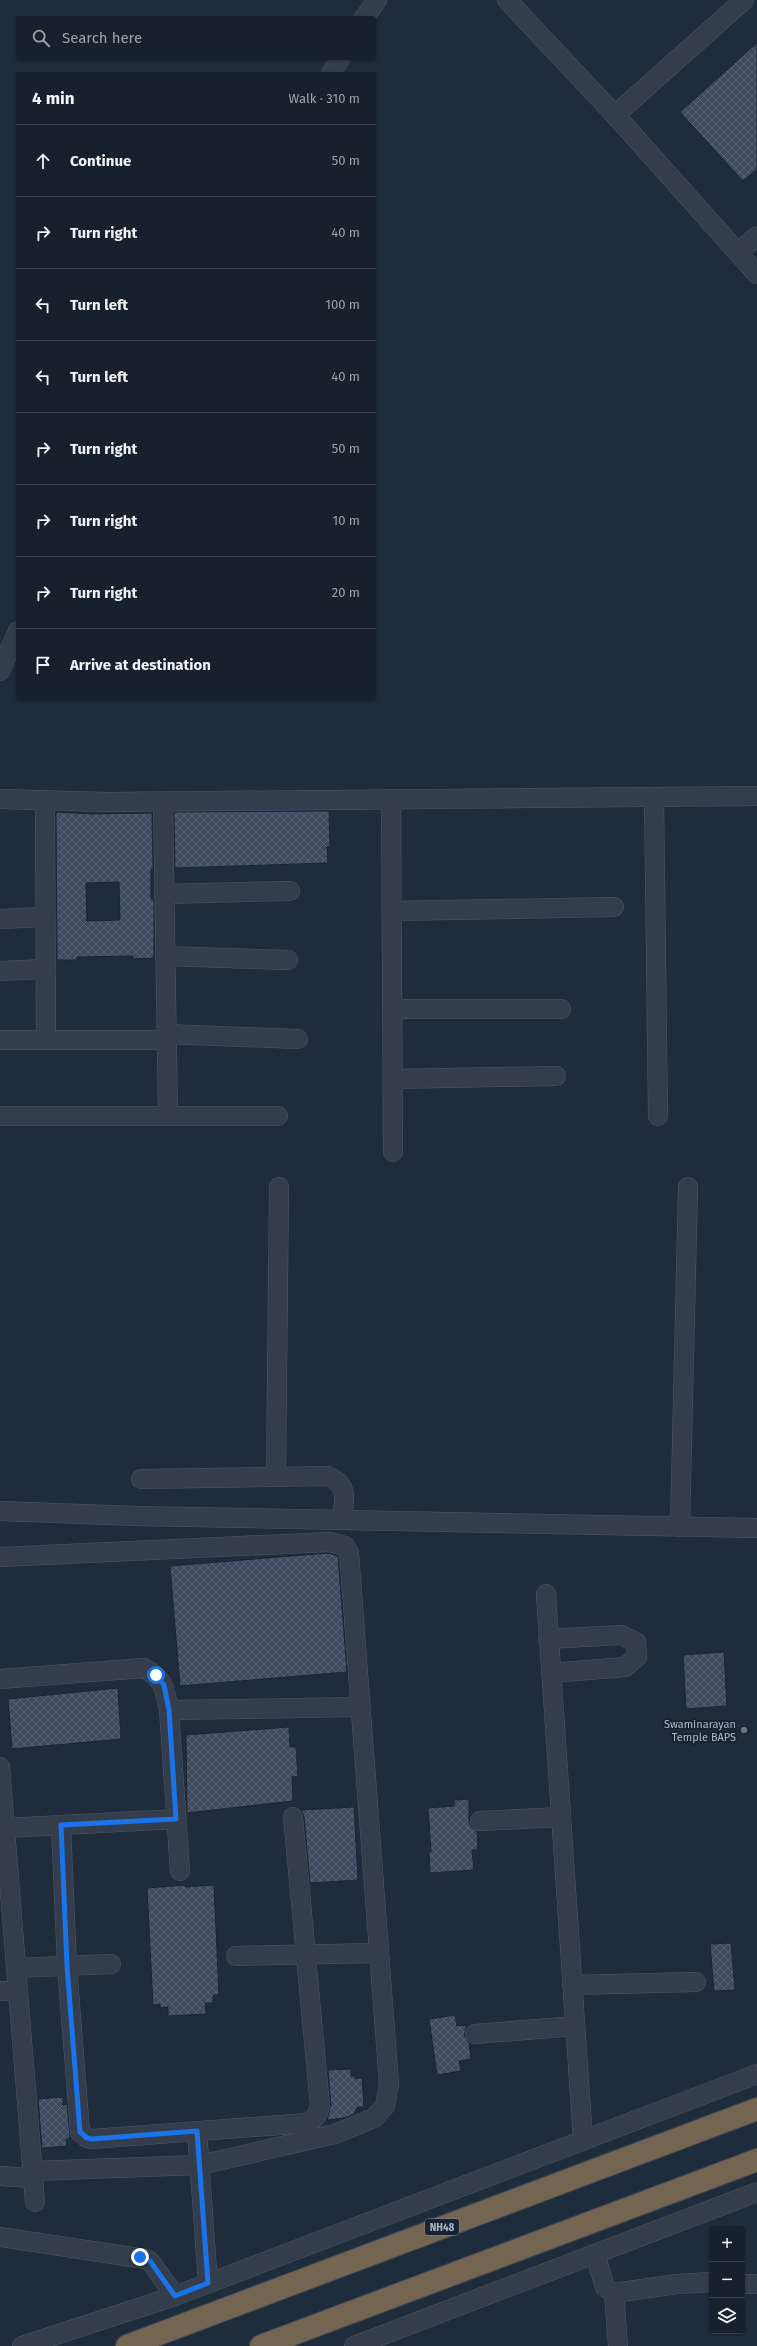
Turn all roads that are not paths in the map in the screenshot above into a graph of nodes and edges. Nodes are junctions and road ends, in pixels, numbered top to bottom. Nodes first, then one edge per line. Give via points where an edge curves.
1 (378, 0) edge
2 (507, 0) edge
3 (744, 0) edge
4 (366, 16) edge
5 (339, 60) edge
6 (332, 72) edge
7 (615, 115) junction
8 (757, 236) edge
9 (738, 253) junction
10 (757, 274) edge
11 (16, 635) edge
12 (0, 671) edge
13 (757, 796) edge
14 (654, 797) junction
15 (0, 799) edge
16 (45, 800) junction
17 (391, 800) junction
18 (163, 802) junction
19 (290, 892) dead end
20 (164, 894) junction
21 (614, 907) dead end
22 (392, 911) junction
23 (44, 917) junction
24 (0, 919) edge
25 (165, 956) junction
26 (288, 960) dead end
27 (45, 969) junction
28 (0, 971) edge
29 (561, 1008) dead end
30 (392, 1009) junction
31 (167, 1037) junction
32 (298, 1038) dead end
33 (0, 1040) edge
34 (46, 1040) junction
35 (556, 1076) dead end
36 (392, 1079) junction
37 (0, 1116) edge
38 (168, 1116) junction
39 (278, 1116) dead end
40 (658, 1116) dead end
41 (393, 1152) dead end
42 (279, 1187) dead end
43 (688, 1187) dead end
44 (276, 1477) junction
45 (141, 1479) dead end
46 (0, 1511) edge
47 (342, 1520) junction
48 (680, 1527) junction
49 (757, 1528) edge
50 (0, 1557) edge
51 (546, 1594) dead end
52 (548, 1638) junction
53 (551, 1673) junction
54 (0, 1679) edge
55 (360, 1707) junction
56 (169, 1710) junction
57 (0, 1767) edge
58 (293, 1817) dead end
59 (560, 1817) junction
60 (176, 1819) junction
61 (480, 1821) dead end
62 (61, 1825) junction
63 (5, 1828) junction
64 (180, 1871) dead end
65 (5, 1887) edge
66 (379, 1953) junction
67 (305, 1955) junction
68 (236, 1956) dead end
69 (111, 1964) dead end
70 (67, 1966) junction
71 (16, 1968) junction
72 (696, 1982) dead end
73 (572, 1986) junction
74 (9, 1991) edge
75 (575, 2026) junction
76 (475, 2034) dead end
77 (757, 2074) edge
78 (757, 2108) edge
79 (197, 2131) junction
80 (583, 2140) junction
81 (757, 2160) edge
82 (200, 2165) junction
83 (32, 2175) junction
84 (0, 2176) edge
85 (757, 2192) edge
86 (35, 2202) dead end
87 (0, 2237) edge
88 (595, 2254) junction
89 (709, 2282) edge
90 (208, 2283) junction
91 (745, 2284) edge
92 (757, 2284) edge
93 (614, 2293) junction
94 (175, 2296) junction
95 (22, 2346) edge
96 (127, 2346) edge
97 (261, 2346) edge
98 (354, 2346) edge
99 (618, 2346) edge

1 - 4 street
2 - 7 street
3 - 7 street
5 - 6 street
7 - 9 street
8 - 9 street
9 - 10 street
11 - 12 street
13 - 14 street
14 - 17 street
14 - 40 street
15 - 16 street
16 - 18 street
16 - 23 street
17 - 18 street
17 - 22 street
18 - 20 street
19 - 20 street
20 - 25 street
21 - 22 street
22 - 30 street
23 - 24 street
23 - 27 street
25 - 26 street
25 - 31 street
27 - 28 street
27 - 34 street
29 - 30 street
30 - 36 street
31 - 32 street
31 - 34 street
31 - 38 street
33 - 34 street
35 - 36 street
36 - 41 street
37 - 38 street
38 - 39 street
42 - 44 street
43 - 48 street
44 - 45 street
44 - 47 street via 328,1476 338,1480 344,1489
46 - 47 street
47 - 48 street
48 - 49 street
50 - 55 street via 338,1543 345,1546 349,1553
51 - 52 street
52 - 53 street
52 - 53 street via 621,1635 636,1642 638,1657 625,1668
53 - 59 street
54 - 56 street via 144,1668 156,1675 164,1685
55 - 56 street
55 - 66 street
56 - 60 street
57 - 63 street
58 - 67 street
59 - 61 street
59 - 73 street
60 - 62 street
60 - 64 street
62 - 63 street
62 - 70 street
63 - 65 street
65 - 71 street
66 - 67 street
66 - 82 street via 389,2084 385,2106 374,2118 335,2134
67 - 68 street
67 - 79 street via 320,2106 318,2113 307,2123
69 - 70 street
70 - 71 street
70 - 79 street via 80,2132 83,2136 92,2139
71 - 74 street
72 - 73 street
73 - 75 street
74 - 83 street
75 - 76 street
75 - 80 street
77 - 80 street
78 - 96 highway, NH48
79 - 82 street
80 - 90 street
81 - 97 highway
82 - 83 street
82 - 90 street
83 - 84 street
83 - 86 street
85 - 88 street
87 - 94 street via 145,2258 150,2261
88 - 93 street via 605,2287
88 - 98 street
89 - 93 street
90 - 94 street
91 - 92 street
93 - 99 street
94 - 95 street

